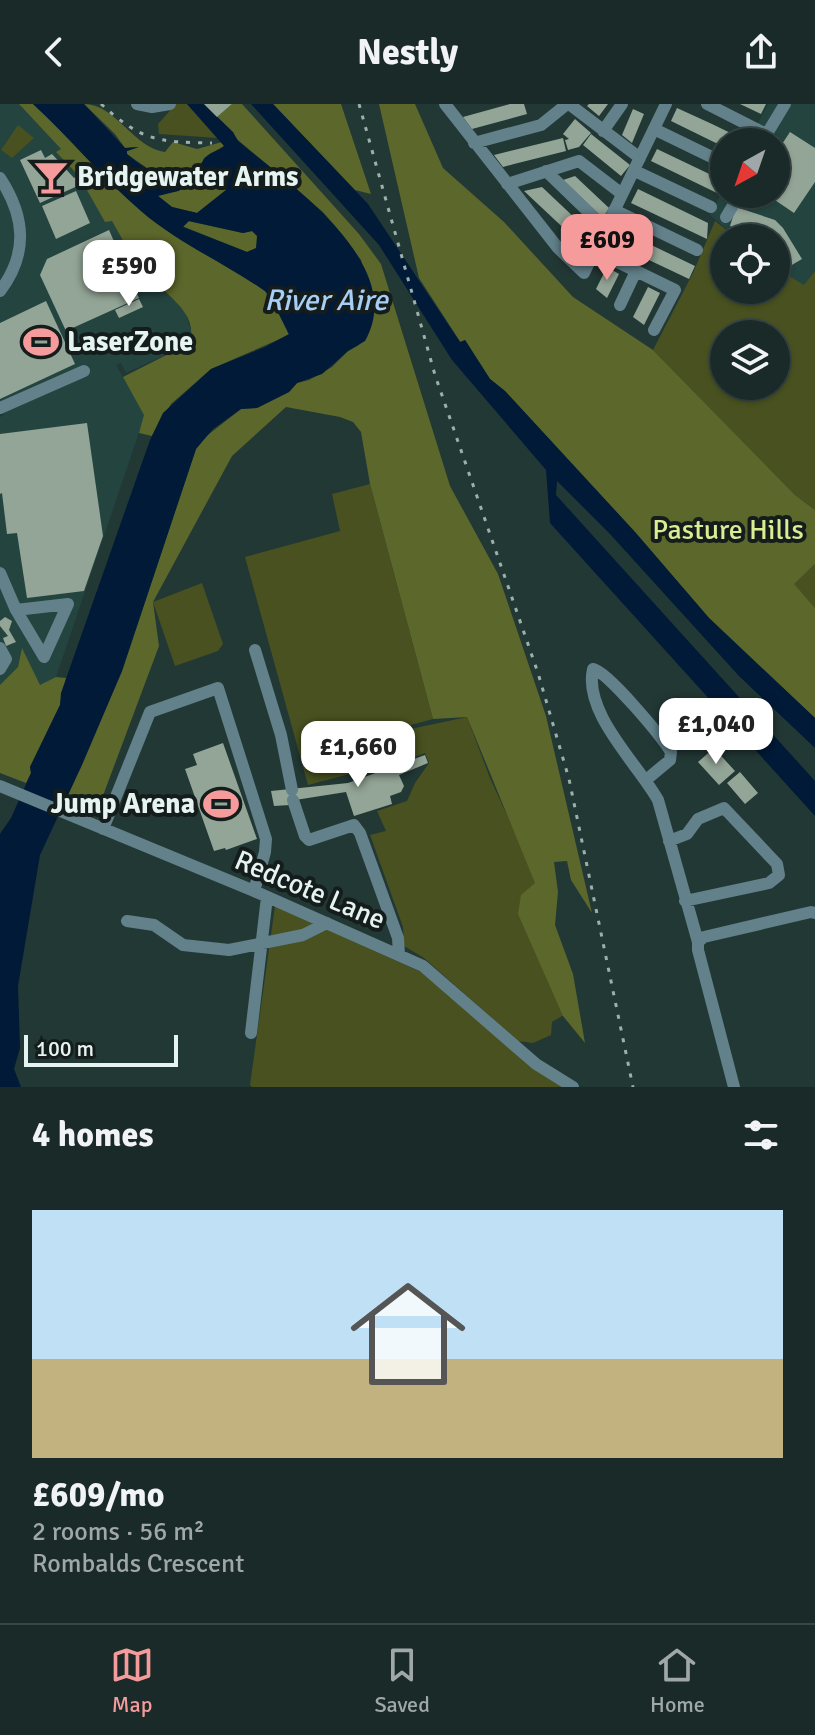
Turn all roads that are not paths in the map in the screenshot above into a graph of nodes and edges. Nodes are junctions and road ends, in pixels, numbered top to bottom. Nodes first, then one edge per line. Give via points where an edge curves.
1 (137, 104) edge
2 (170, 104) edge
3 (568, 104) edge
4 (622, 104) edge
5 (666, 104) edge
6 (707, 104) edge
7 (785, 104) edge
8 (449, 105) edge
9 (654, 129) junction
10 (603, 131) junction
11 (474, 143) junction
12 (710, 156) edge
13 (637, 164) junction
14 (546, 171) junction
15 (0, 178) edge
16 (507, 184) junction
17 (622, 194) junction
18 (710, 206) edge
19 (731, 208) edge
20 (614, 210) junction
21 (726, 217) dead end
22 (605, 228) junction
23 (697, 250) dead end
24 (595, 251) junction
25 (636, 271) junction
26 (0, 291) edge
27 (620, 305) dead end
28 (654, 330) dead end
29 (84, 371) dead end
30 (0, 408) edge
31 (0, 573) edge
32 (16, 610) junction
33 (0, 648) edge
34 (255, 650) dead end
35 (0, 669) edge
36 (646, 780) junction
37 (5, 788) edge
38 (103, 829) junction
39 (669, 841) junction
40 (254, 891) junction
41 (267, 897) junction
42 (685, 901) junction
43 (815, 913) edge
44 (127, 921) dead end
45 (327, 923) junction
46 (698, 942) junction
47 (260, 944) junction
48 (399, 954) junction
49 (251, 1033) dead end
50 (573, 1087) edge
51 (734, 1087) edge

1 - 2 street
3 - 10 street
3 - 11 street via 541,125
4 - 10 street
5 - 9 street
6 - 7 street via 764,133
8 - 11 street
9 - 12 street
9 - 13 street
10 - 13 street
11 - 16 street
13 - 17 street
13 - 18 street
14 - 16 street
14 - 17 street via 579,161
14 - 22 street
15 - 26 street via 21,224 18,254
16 - 24 street via 584,273
17 - 20 street
19 - 21 street
20 - 22 street
20 - 23 street
22 - 24 street
24 - 25 street
25 - 27 street
25 - 28 street via 675,290
29 - 30 street
31 - 32 street
32 - 32 street via 68,604 44,657 23,621
33 - 35 street via 6,659
34 - 48 street via 305,836 309,840 354,825 398,938
36 - 36 street via 596,704 593,669 613,683 671,752 670,760
36 - 39 street via 658,800
37 - 38 street, Redcote Lane
38 - 40 street, Redcote Lane
38 - 40 street via 150,712 218,688 266,839
39 - 42 street
39 - 42 street via 724,808 777,864 779,875 769,883
40 - 41 street, Redcote Lane
41 - 45 street, Redcote Lane
41 - 47 street
42 - 46 street
43 - 46 street
44 - 47 street via 154,925 183,945 229,950
45 - 47 street via 303,935
45 - 48 street, Redcote Lane
46 - 51 street
47 - 49 street
48 - 50 street, Redcote Lane via 423,966 536,1064

